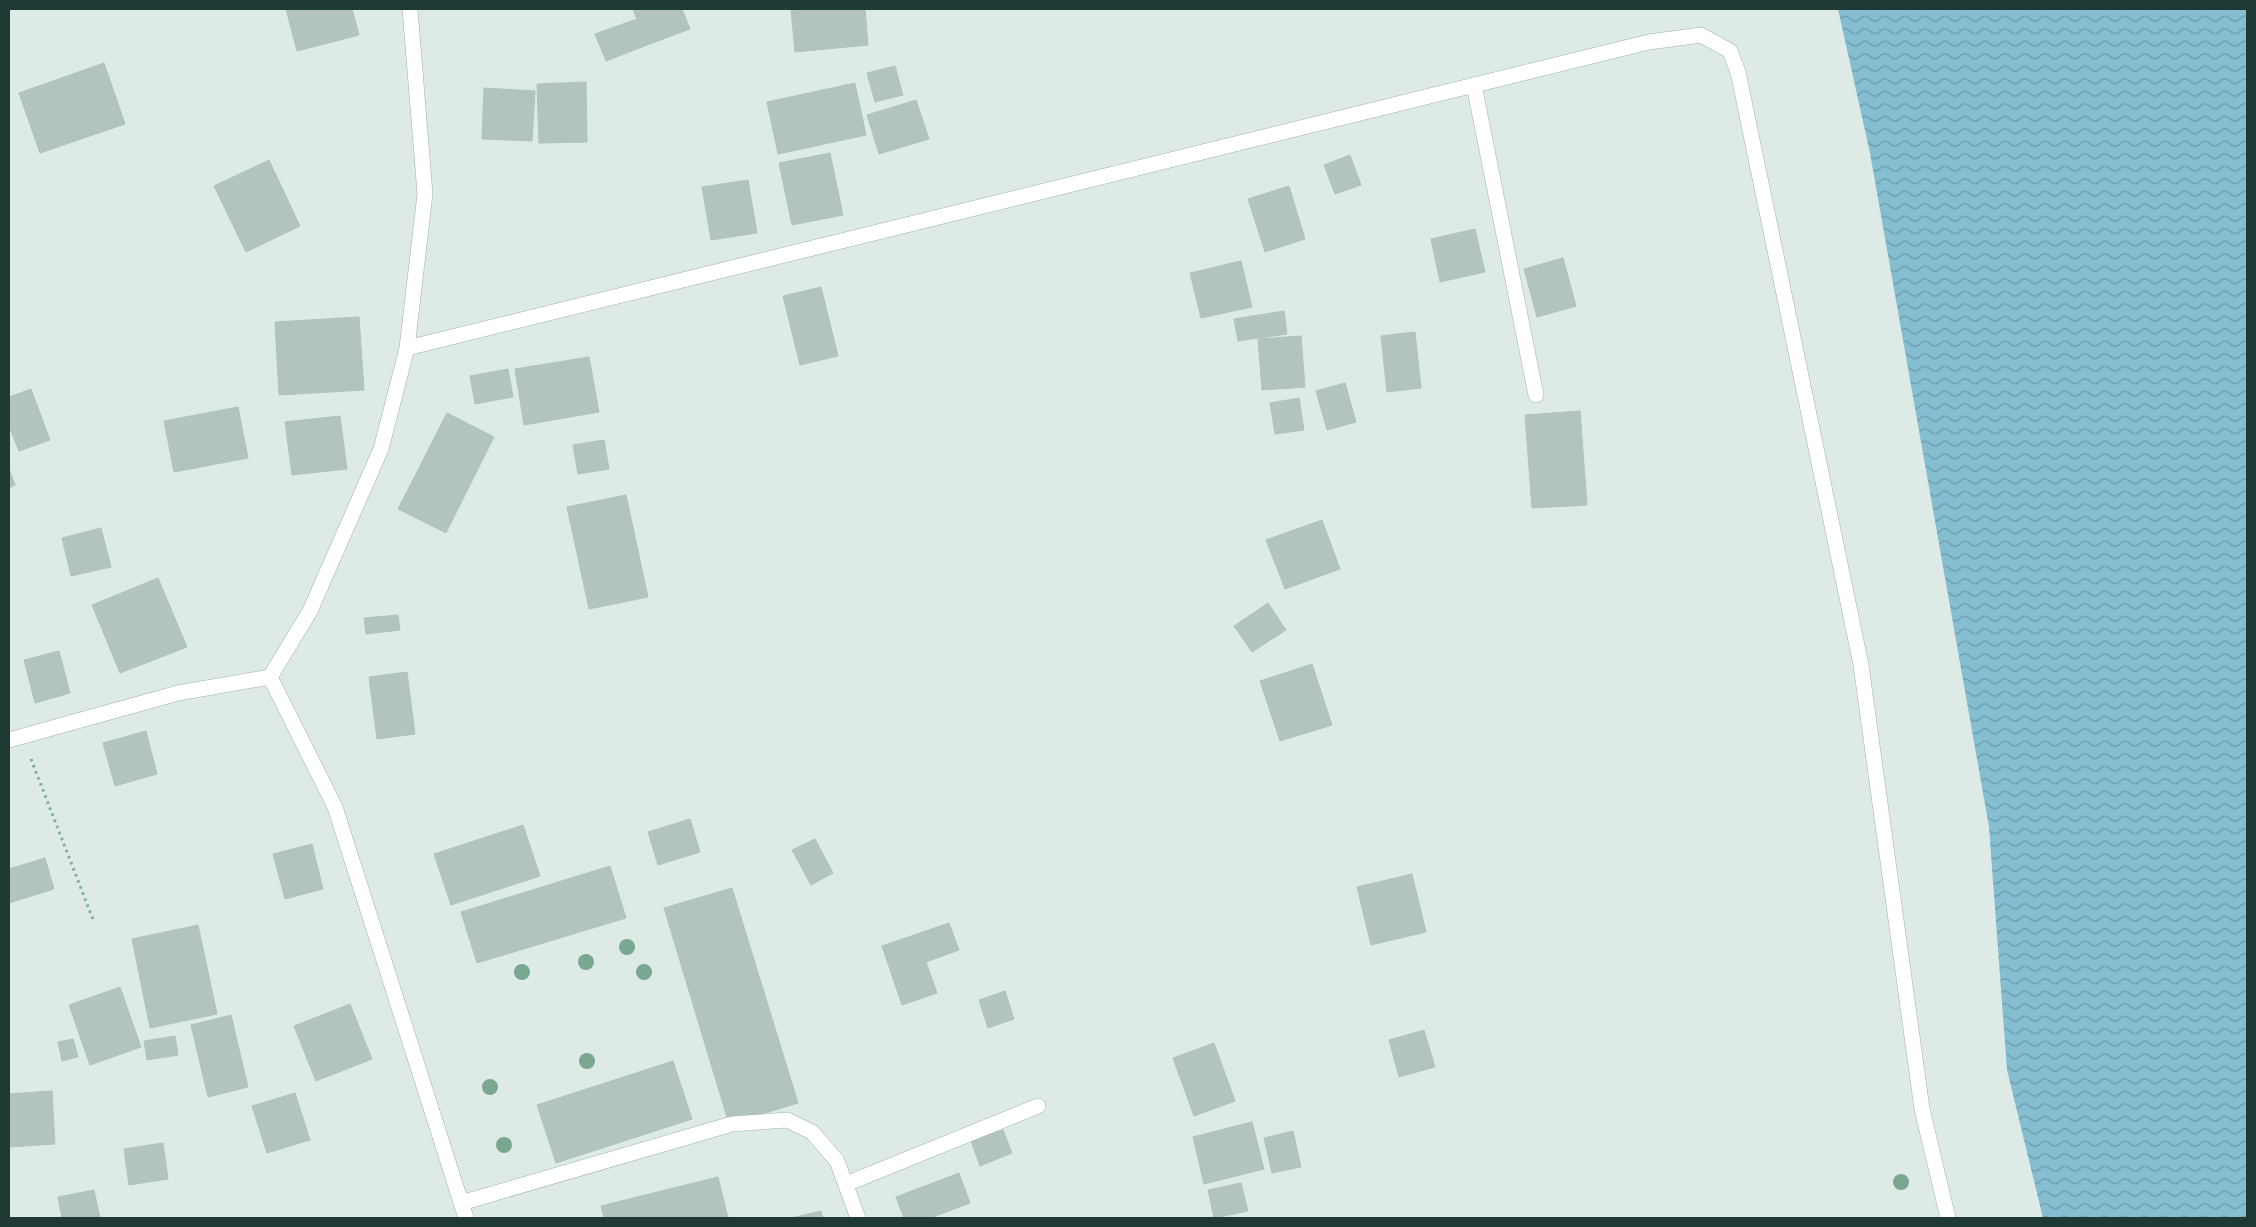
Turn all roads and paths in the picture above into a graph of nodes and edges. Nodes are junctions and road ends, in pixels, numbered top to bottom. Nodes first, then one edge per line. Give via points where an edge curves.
1 (410, 9) edge
2 (1474, 85) junction
3 (408, 348) junction
4 (1536, 395) dead end
5 (270, 677) junction
6 (15, 738) edge
7 (94, 922) dead end
8 (1038, 1106) dead end
9 (846, 1184) junction
10 (461, 1203) junction
11 (466, 1218) edge
12 (858, 1218) edge
13 (1948, 1218) edge

1 - 3 street via 425,194
2 - 3 street
2 - 4 street
2 - 13 street via 1658,41 1701,35 1730,50 1738,72 1861,665 1922,1109
3 - 5 street via 381,449 310,611
5 - 6 street via 178,693
5 - 10 street via 335,807
6 - 7 path
8 - 9 street
9 - 10 street via 837,1161 812,1132 787,1120 732,1124
9 - 12 street
10 - 11 street

